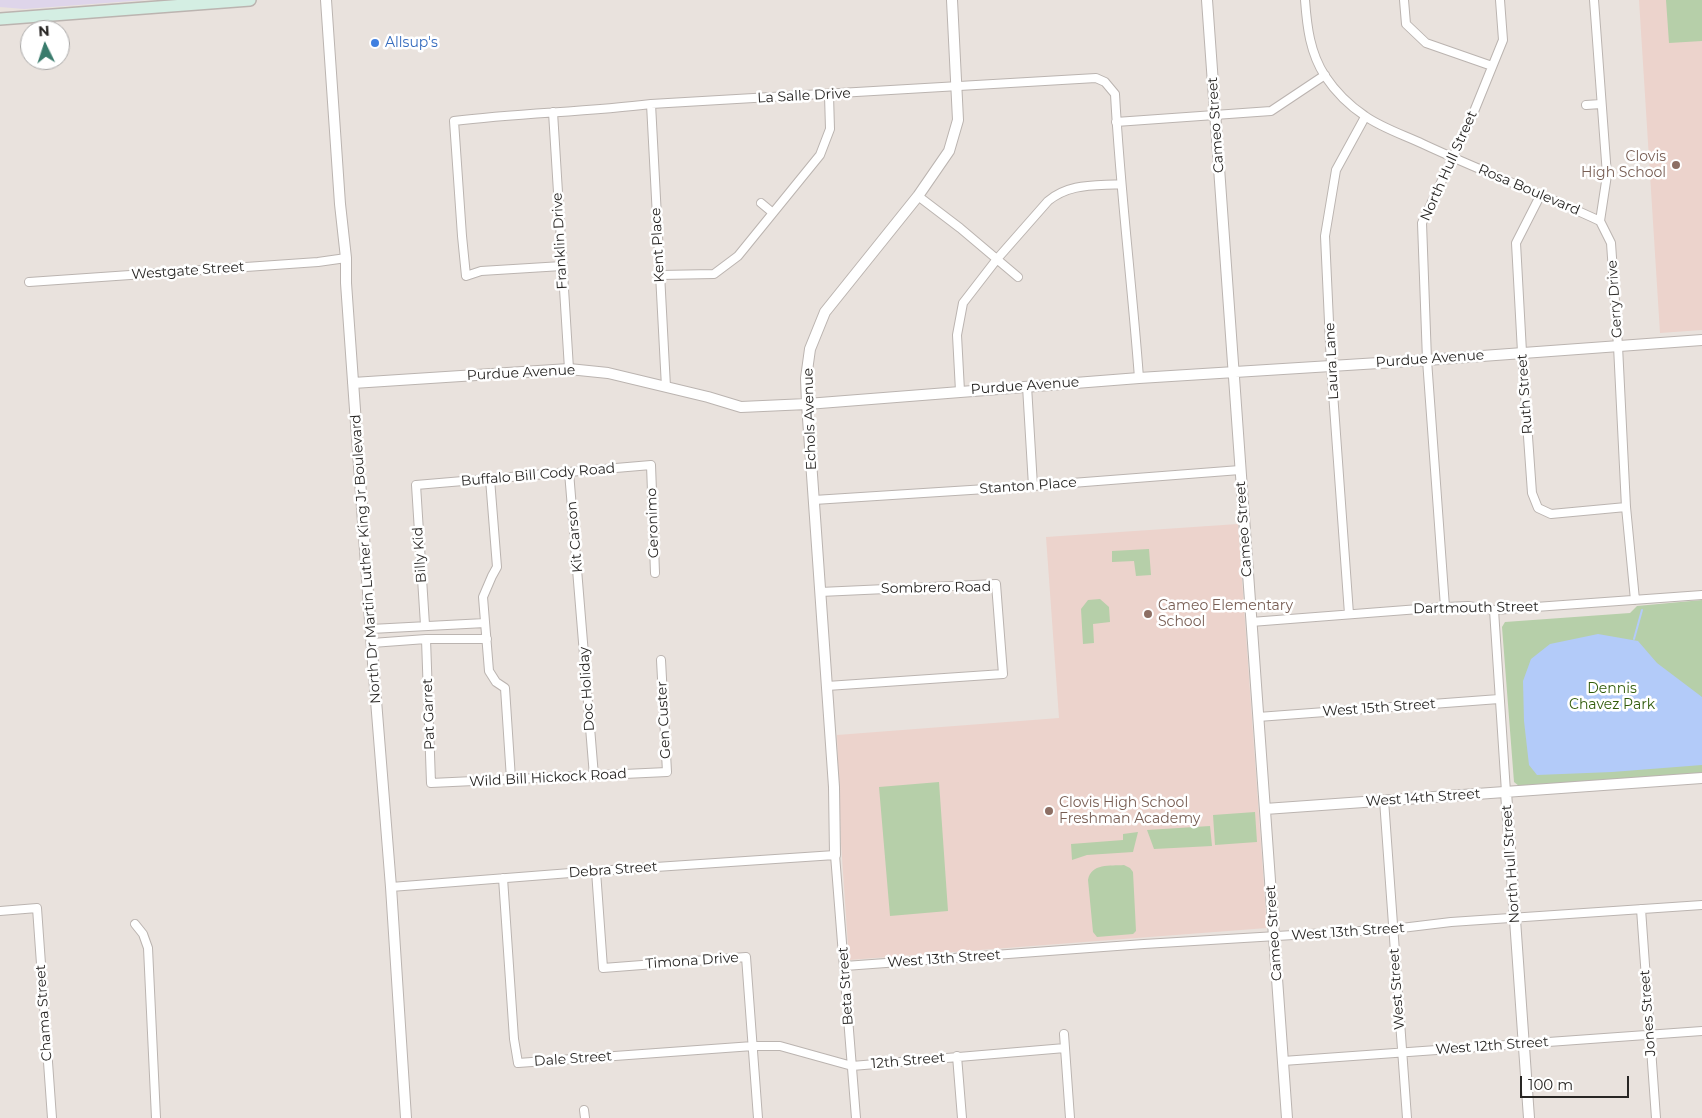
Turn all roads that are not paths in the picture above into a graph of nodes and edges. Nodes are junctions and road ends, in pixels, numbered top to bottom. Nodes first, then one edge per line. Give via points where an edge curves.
1 (250, 0) edge
2 (326, 0) edge
3 (952, 0) edge
4 (1207, 0) edge
5 (1305, 0) edge
6 (1404, 0) edge
7 (1500, 0) edge
8 (1594, 0) edge
9 (0, 19) edge
10 (1492, 66) junction
11 (1325, 76) junction
12 (957, 86) junction
13 (829, 95) junction
14 (651, 104) junction
15 (1601, 104) junction
16 (1586, 105) dead end
17 (553, 112) junction
18 (1215, 115) junction
19 (1365, 117) junction
20 (1116, 122) junction
21 (1452, 157) junction
22 (1121, 184) junction
23 (1541, 194) junction
24 (918, 196) junction
25 (761, 203) dead end
26 (773, 212) junction
27 (1600, 221) junction
28 (346, 258) junction
29 (997, 260) junction
30 (562, 266) junction
31 (660, 275) junction
32 (1018, 276) dead end
33 (29, 282) dead end
34 (1702, 340) edge
35 (1618, 346) junction
36 (1522, 352) junction
37 (1427, 360) junction
38 (1331, 365) junction
39 (569, 369) junction
40 (1234, 372) junction
41 (1139, 378) junction
42 (353, 383) junction
43 (1027, 386) junction
44 (666, 387) junction
45 (960, 391) junction
46 (807, 404) junction
47 (1240, 470) junction
48 (570, 472) junction
49 (652, 474) joint
50 (490, 479) junction
51 (416, 484) joint
52 (1033, 486) junction
53 (814, 500) junction
54 (1626, 508) junction
55 (655, 573) dead end
56 (820, 592) junction
57 (1702, 595) edge
58 (1635, 600) junction
59 (581, 602) joint
60 (1445, 607) junction
61 (1494, 610) junction
62 (1349, 614) junction
63 (1251, 622) junction
64 (485, 623) junction
65 (425, 625) junction
66 (371, 629) junction
67 (426, 639) junction
68 (487, 639) junction
69 (372, 642) junction
70 (661, 660) dead end
71 (827, 686) junction
72 (1499, 699) junction
73 (1258, 717) junction
74 (659, 773) joint
75 (594, 776) junction
76 (1702, 778) edge
77 (511, 780) junction
78 (437, 783) joint
79 (1506, 792) junction
80 (1384, 800) junction
81 (1265, 809) junction
82 (835, 855) junction
83 (596, 871) junction
84 (503, 878) junction
85 (391, 887) junction
86 (1702, 905) edge
87 (1641, 909) junction
88 (0, 911) edge
89 (1515, 918) junction
90 (134, 924) dead end
91 (1393, 929) junction
92 (1274, 935) junction
93 (845, 966) junction
94 (1702, 1031) edge
95 (1064, 1034) dead end
96 (1650, 1035) junction
97 (1524, 1044) junction
98 (753, 1046) junction
99 (1065, 1048) junction
100 (1402, 1053) junction
101 (957, 1056) junction
102 (1283, 1061) junction
103 (852, 1066) junction
104 (52, 1118) edge
105 (156, 1118) edge
106 (406, 1118) edge
107 (758, 1118) edge
108 (856, 1118) edge
109 (962, 1118) edge
110 (1070, 1118) edge
111 (1287, 1118) edge
112 (1407, 1118) edge
113 (1529, 1118) edge
114 (1656, 1118) edge

1 - 9 main road
2 - 28 street, North Dr Martin Luther King Jr Boulevard
3 - 12 street, Echols Avenue
4 - 18 street, Cameo Street
5 - 11 street, Rosa Boulevard via 1312,47
6 - 10 street via 1406,24 1426,43
7 - 10 street, North Hull Street via 1503,40
8 - 15 street
10 - 21 street, North Hull Street
11 - 18 street via 1271,111
11 - 19 street, Rosa Boulevard
12 - 13 street, La Salle Drive
12 - 20 street, La Salle Drive via 1096,78 1106,82 1114,94
12 - 24 street, Echols Avenue via 958,120 949,151
13 - 14 street, La Salle Drive
13 - 26 street via 830,129 820,155
14 - 17 street, La Salle Drive
14 - 31 street, Kent Place
15 - 16 street
15 - 27 street via 1607,175
17 - 30 street, Franklin Drive
17 - 30 street, La Salle Drive via 454,121 466,276 481,271
18 - 20 street
18 - 40 street, Cameo Street
19 - 21 street, Rosa Boulevard
19 - 38 street, Laura Lane via 1336,170 1325,236
20 - 22 street, La Salle Drive
21 - 23 street, Rosa Boulevard
21 - 37 street, North Hull Street via 1422,223
22 - 29 street via 1074,188 1056,194
22 - 41 street, La Salle Drive
23 - 27 street, Rosa Boulevard
23 - 36 street, Ruth Street via 1516,243
24 - 29 street
24 - 46 street, Echols Avenue via 825,312 810,349
25 - 26 street
26 - 31 street via 738,256 714,274
27 - 35 street, Gerry Drive via 1611,242
28 - 33 street, Westgate Street
28 - 42 street, North Dr Martin Luther King Jr Boulevard
29 - 32 street
29 - 45 street via 963,302 957,335
30 - 39 street, Franklin Drive
31 - 44 street, Kent Place
34 - 35 street, Purdue Avenue
35 - 36 street, Purdue Avenue
35 - 54 street, Gerry Drive
36 - 37 street, Purdue Avenue
36 - 54 street, Ruth Street via 1532,493 1538,508 1551,514
37 - 38 street, Purdue Avenue
37 - 60 street, North Hull Street
38 - 40 street, Purdue Avenue
38 - 62 street, Laura Lane
39 - 42 street, Purdue Avenue
39 - 44 street, Purdue Avenue via 608,373
40 - 41 street, Purdue Avenue
40 - 47 street, Cameo Street
41 - 43 street, Purdue Avenue
42 - 66 street, North Dr Martin Luther King Jr Boulevard
43 - 45 street, Purdue Avenue
43 - 52 street
44 - 46 street, Purdue Avenue via 741,407
45 - 46 street, Purdue Avenue
46 - 53 street, Echols Avenue
47 - 52 street, Stanton Place
47 - 63 street, Cameo Street
48 - 49 street, Buffalo Bill Cody Road via 652,465
48 - 50 street, Buffalo Bill Cody Road
48 - 59 street, Kit Carson
49 - 55 street, Geronimo
50 - 51 street, Buffalo Bill Cody Road
50 - 64 street via 497,567 483,597
51 - 65 street, Billy Kid
52 - 53 street, Stanton Place
53 - 56 street, Echols Avenue
54 - 58 street, Gerry Drive
56 - 71 street, Echols Avenue
56 - 71 street, Sombrero Road via 996,584 1003,674
57 - 58 street, Dartmouth Street
58 - 61 street, Dartmouth Street
59 - 75 street, Doc Holiday
60 - 61 street, Dartmouth Street
60 - 62 street, Dartmouth Street
61 - 72 street, North Hull Street
62 - 63 street, Dartmouth Street
63 - 73 street, Cameo Street
64 - 65 street
64 - 68 street
65 - 66 street
66 - 69 street, North Dr Martin Luther King Jr Boulevard
67 - 68 street
67 - 69 street
67 - 78 street, Pat Garret via 432,783
68 - 77 street via 490,671 496,682 506,688
69 - 85 street, North Dr Martin Luther King Jr Boulevard
70 - 74 street, Gen Custer via 667,772
71 - 82 street, Echols Avenue
72 - 73 street, West 15th Street
72 - 79 street, North Hull Street
73 - 81 street, Cameo Street
74 - 75 street, Wild Bill Hickock Road
75 - 77 street, Wild Bill Hickock Road
76 - 79 street, West 14th Street
77 - 78 street, Wild Bill Hickock Road
79 - 80 street, West 14th Street
79 - 89 street, North Hull Street
80 - 81 street, West 14th Street
80 - 91 street, West Street
81 - 92 street, Cameo Street
82 - 83 street, Debra Street
82 - 93 street, Beta Street
83 - 84 street, Debra Street
83 - 98 street, Timona Drive via 603,968 746,957
84 - 85 street, Debra Street
84 - 98 street, Dale Street via 518,1063
85 - 106 street, North Dr Martin Luther King Jr Boulevard
86 - 87 street, West 13th Street
87 - 89 street, West 13th Street
87 - 96 street, Jones Street
88 - 104 street, Chama Street via 37,908
89 - 91 street, West 13th Street
89 - 97 street, North Hull Street
90 - 105 street via 143,934 148,948
91 - 92 street, West 13th Street via 1286,937
91 - 100 street, West Street
92 - 93 street, West 13th Street
92 - 102 street, Cameo Street
93 - 103 street, Beta Street
94 - 96 street, West 12th Street
95 - 99 street
96 - 97 street, West 12th Street
96 - 114 street, Jones Street
97 - 100 street, West 12th Street
97 - 113 street, North Hull Street
98 - 103 street, 12th Street via 780,1046
98 - 107 street, Timona Drive
99 - 101 street, 12th Street
99 - 110 street
100 - 102 street, West 12th Street
100 - 112 street, West Street
101 - 103 street, 12th Street
101 - 109 street
102 - 111 street, Cameo Street
103 - 108 street, Beta Street

